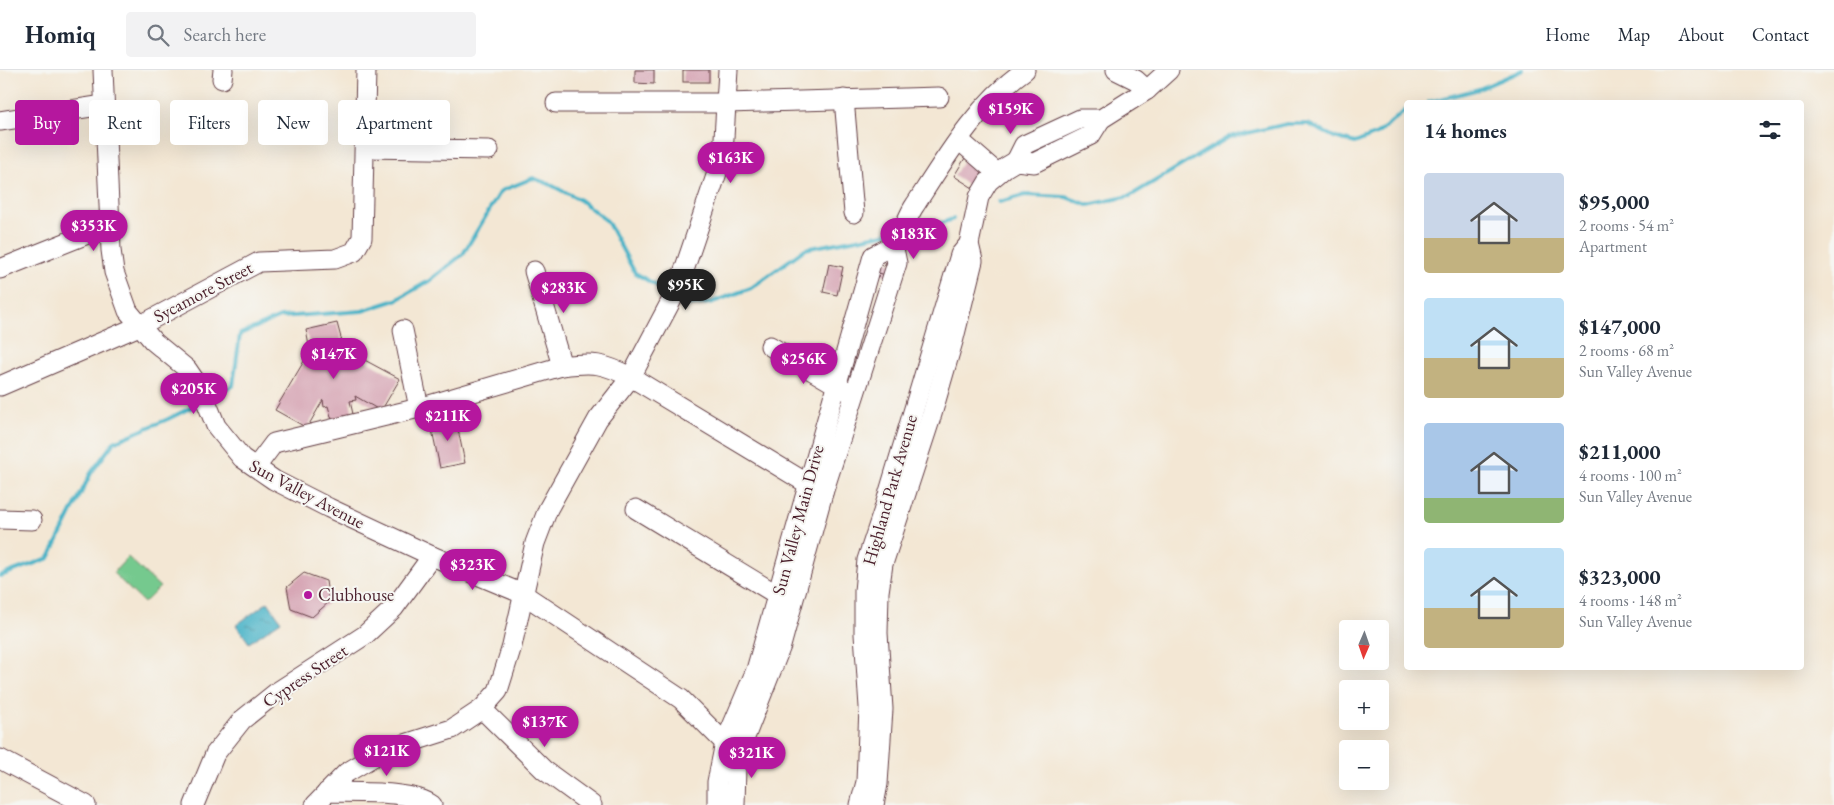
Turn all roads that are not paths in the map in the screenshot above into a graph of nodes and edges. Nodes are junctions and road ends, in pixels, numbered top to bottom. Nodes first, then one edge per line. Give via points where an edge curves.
1 (103, 70) edge
2 (366, 70) edge
3 (728, 70) edge
4 (1026, 70) edge
5 (1116, 70) edge
6 (1169, 70) edge
7 (1147, 90) junction
8 (939, 98) dead end
9 (844, 99) junction
10 (104, 100) edge
11 (556, 103) dead end
12 (727, 103) junction
13 (89, 107) edge
14 (1101, 119) junction
15 (0, 120) edge
16 (1059, 128) junction
17 (959, 140) junction
18 (106, 145) edge
19 (1067, 146) junction
20 (365, 148) junction
21 (489, 150) dead end
22 (1016, 161) junction
23 (997, 173) junction
24 (854, 213) dead end
25 (110, 224) junction
26 (895, 241) junction
27 (968, 244) junction
28 (0, 269) edge
29 (534, 271) dead end
30 (139, 326) junction
31 (403, 330) dead end
32 (770, 346) dead end
33 (562, 366) junction
34 (631, 377) junction
35 (836, 384) junction
36 (0, 386) edge
37 (854, 395) junction
38 (419, 408) junction
39 (256, 467) junction
40 (815, 488) junction
41 (636, 510) dead end
42 (0, 519) edge
43 (32, 520) dead end
44 (432, 556) junction
45 (524, 594) junction
46 (785, 600) junction
47 (482, 709) junction
48 (732, 747) junction
49 (0, 759) edge
50 (321, 798) edge
51 (86, 805) edge
52 (194, 805) edge
53 (432, 805) edge
54 (592, 805) edge
55 (717, 805) edge
56 (735, 805) edge
57 (860, 805) edge
58 (874, 805) edge

1 - 10 street, Sun Valley Avenue
2 - 20 street, Sycamore Street
3 - 12 street
4 - 17 street, Sun Valley Main Drive via 1008,82
5 - 7 street
6 - 7 street
7 - 14 street, Highland Park Avenue
8 - 9 street
9 - 12 street
9 - 24 street
11 - 12 street
12 - 34 street via 723,155 678,288
13 - 15 street
14 - 16 street, Highland Park Avenue via 1080,118
14 - 19 street, Highland Park Avenue via 1091,135
16 - 19 street
16 - 22 street, Highland Park Avenue via 1024,145
17 - 23 street
17 - 26 street, Sun Valley Main Drive via 913,207
18 - 25 street, Sun Valley Avenue
19 - 22 street, Highland Park Avenue via 1034,163
20 - 21 street
20 - 30 street, Sycamore Street via 362,238 354,252 335,259 259,262
22 - 23 street, Highland Park Avenue
23 - 27 street, Highland Park Avenue via 978,197
25 - 28 street
25 - 30 street, Sun Valley Avenue via 114,272 128,311
26 - 35 street, Sun Valley Main Drive via 873,256
26 - 37 street, Sun Valley Main Drive via 897,263
27 - 57 street, Highland Park Avenue via 960,255 867,560 864,634 869,707 866,782
27 - 58 street, Highland Park Avenue via 973,261 954,338 883,564 878,633 883,709
29 - 33 street
30 - 36 street, Sycamore Street
30 - 39 street, Sun Valley Avenue via 187,369 202,391 216,426 242,458
31 - 38 street
32 - 35 street
33 - 34 street via 605,364
33 - 38 street
34 - 40 street
34 - 45 street via 598,418 548,509 535,543
35 - 37 street
35 - 40 street, Sun Valley Main Drive
37 - 40 street, Sun Valley Main Drive
38 - 39 street via 274,443
39 - 44 street, Sun Valley Avenue via 313,500
40 - 46 street, Sun Valley Main Drive
41 - 46 street
42 - 43 street
44 - 45 street, Sun Valley Avenue
44 - 52 street, Cypress Street via 394,608 366,635 277,692 242,720 215,754
45 - 47 street via 506,670 498,691
45 - 48 street, Sun Valley Avenue via 681,698
46 - 48 street, Sun Valley Main Drive via 781,646
47 - 50 street via 452,729 383,751 346,773
47 - 54 street via 544,770
48 - 55 street, Sun Valley Main Drive via 717,782
48 - 56 street, Sun Valley Main Drive via 736,767
49 - 51 street
50 - 53 street via 395,794 428,801

